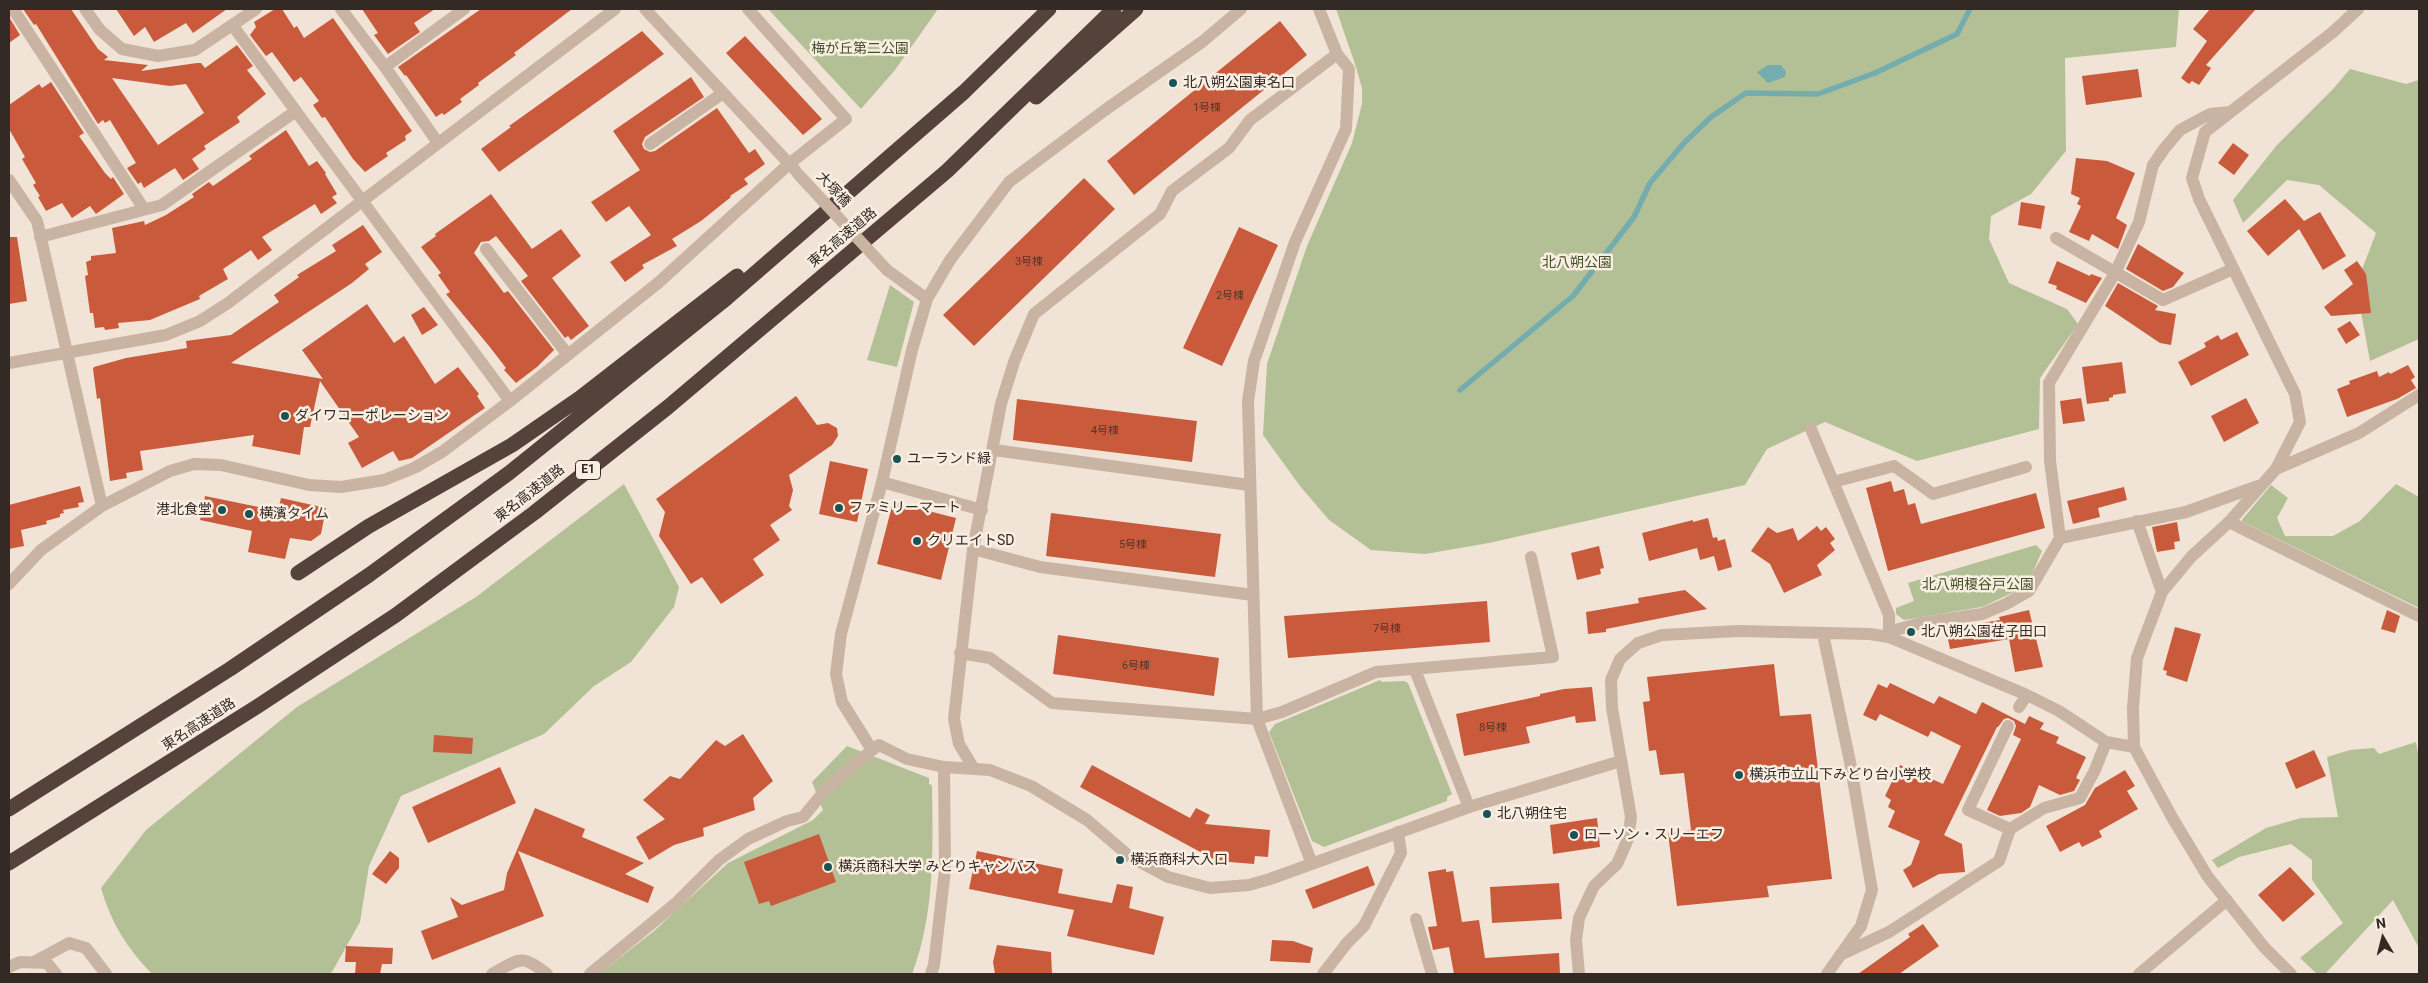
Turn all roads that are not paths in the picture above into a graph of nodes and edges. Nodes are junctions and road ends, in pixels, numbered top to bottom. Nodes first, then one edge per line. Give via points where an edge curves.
1 (13, 9) edge
2 (85, 9) edge
3 (256, 9) edge
4 (340, 9) edge
5 (615, 9) edge
6 (645, 9) edge
7 (748, 9) edge
8 (1049, 9) edge
9 (1114, 9) edge
10 (1136, 9) edge
11 (1241, 9) edge
12 (1319, 9) edge
13 (2358, 9) edge
14 (460, 10) edge
15 (233, 26) junction
16 (1337, 54) junction
17 (386, 67) junction
18 (723, 93) junction
19 (296, 111) junction
20 (2230, 112) junction
21 (438, 143) junction
22 (650, 144) dead end
23 (789, 164) junction
24 (947, 172) junction
25 (9, 180) edge
26 (840, 197) junction
27 (361, 201) junction
28 (144, 209) junction
29 (40, 237) junction
30 (2056, 238) dead end
31 (486, 249) dead end
32 (2234, 269) junction
33 (2115, 273) junction
34 (927, 299) junction
35 (67, 354) junction
36 (568, 355) junction
37 (9, 363) edge
38 (2419, 395) edge
39 (510, 401) junction
40 (1811, 429) dead end
41 (994, 450) junction
42 (2026, 467) dead end
43 (2276, 469) junction
44 (882, 482) junction
45 (1833, 482) junction
46 (1249, 485) junction
47 (2259, 486) junction
48 (102, 506) junction
49 (982, 510) junction
50 (2137, 521) junction
51 (2229, 522) junction
52 (2060, 538) junction
53 (973, 549) junction
54 (1531, 557) dead end
55 (298, 573) dead end
56 (9, 584) edge
57 (2162, 592) junction
58 (1253, 595) junction
59 (2419, 616) edge
60 (1823, 634) junction
61 (1889, 634) junction
62 (960, 653) junction
63 (1415, 670) junction
64 (2027, 695) junction
65 (2019, 707) dead end
66 (1257, 719) junction
67 (2008, 726) dead end
68 (2106, 742) junction
69 (2134, 747) junction
70 (872, 750) junction
71 (1621, 762) junction
72 (944, 767) junction
73 (974, 769) junction
74 (1470, 807) junction
75 (9, 809) edge
76 (2010, 829) junction
77 (1398, 832) junction
78 (9, 863) edge
79 (1312, 864) junction
80 (2227, 900) junction
81 (1416, 919) dead end
82 (1840, 955) junction
83 (34, 962) junction
84 (9, 967) edge
85 (56, 974) edge
86 (106, 974) edge
87 (492, 974) edge
88 (548, 974) edge
89 (590, 974) edge
90 (931, 974) edge
91 (1323, 974) edge
92 (1432, 974) edge
93 (1579, 974) edge
94 (1827, 974) edge
95 (2139, 974) edge
96 (2291, 974) edge

1 - 28 street
2 - 15 street via 100,30 122,49 158,56 195,50
3 - 15 street
4 - 17 street
5 - 21 street
6 - 18 street, 大塚橋
7 - 23 street via 846,119
8 - 26 highway via 964,92
9 - 24 highway, 東名高速道路 / E1
10 - 24 highway
11 - 34 street via 1202,42 1009,182 950,260
12 - 16 street
13 - 20 street
14 - 17 street
15 - 19 street
16 - 41 street via 1250,120 1229,148 1172,191 1160,214 1034,314 1001,404
16 - 46 street via 1349,69 1346,129 1295,242 1254,361 1248,401
17 - 21 street
18 - 22 street
18 - 23 street, 大塚橋
19 - 27 street
19 - 28 street via 162,206
20 - 32 street via 2205,132 2192,178 2198,199
20 - 33 street via 2210,114 2180,130 2164,149 2154,165 2139,222
21 - 27 street
23 - 34 street, 大塚橋, bridge via 887,270
23 - 36 street via 658,283
24 - 78 highway, 東名高速道路 / E1 via 668,407 534,513 411,604 250,712
25 - 29 street via 37,221
26 - 55 highway via 572,403 512,445 369,526
26 - 75 highway via 722,302 509,473 369,575 230,669
27 - 35 street via 200,321 166,335
27 - 39 street
28 - 29 street
29 - 35 street
30 - 33 street
31 - 36 street
32 - 33 street via 2163,300
32 - 43 street via 2296,394 2300,422
33 - 52 street via 2049,383 2050,461
34 - 44 street
35 - 37 street
35 - 48 street
36 - 39 street
38 - 43 street via 2359,433
39 - 48 street via 442,452 384,480 341,487 309,485 221,465 194,464 170,470
40 - 45 street
41 - 46 street
41 - 49 street
42 - 45 street via 1933,494 1894,466
43 - 47 street
44 - 49 street
44 - 70 street via 841,634 836,674 842,702
45 - 61 street via 1889,616
46 - 58 street
47 - 50 street via 2186,512
47 - 51 street
48 - 56 street via 41,550
49 - 53 street
50 - 52 street
50 - 57 street
51 - 57 street via 2191,557
51 - 59 street
52 - 61 street via 2030,591 1982,614 1921,624
53 - 58 street via 1040,567
53 - 62 street
54 - 63 street via 1553,658
57 - 69 street via 2136,658
58 - 66 street
60 - 61 street
60 - 71 street via 1738,631 1662,635 1638,643 1620,659 1611,680
60 - 82 street via 1872,890 1862,926
61 - 64 street
62 - 66 street via 990,658 1052,703
62 - 73 street via 954,719 959,744
63 - 66 street via 1376,672 1282,712
63 - 74 street
64 - 65 street
64 - 68 street via 2059,711
66 - 79 street
67 - 76 street via 1968,810
68 - 69 street
68 - 76 street via 2080,798 2044,808
69 - 80 street via 2203,868
70 - 72 street via 879,745 907,759
70 - 89 street via 827,788 803,817 748,839 719,860 675,904
71 - 74 street
71 - 93 street via 1631,817 1628,839 1617,864 1594,886 1579,918 1576,940
72 - 73 street
72 - 90 street via 945,870
73 - 79 street via 990,770 1031,786 1087,820 1129,856 1168,877 1210,888 1249,885
74 - 77 street
76 - 82 street via 1999,861 1889,932
77 - 79 street
77 - 91 street via 1401,852 1364,926
80 - 95 street
80 - 96 street via 2264,947
81 - 92 street
82 - 94 street
83 - 84 street via 20,962
83 - 85 street via 47,963
83 - 86 street via 69,943 86,948
87 - 88 street via 518,960 531,961

